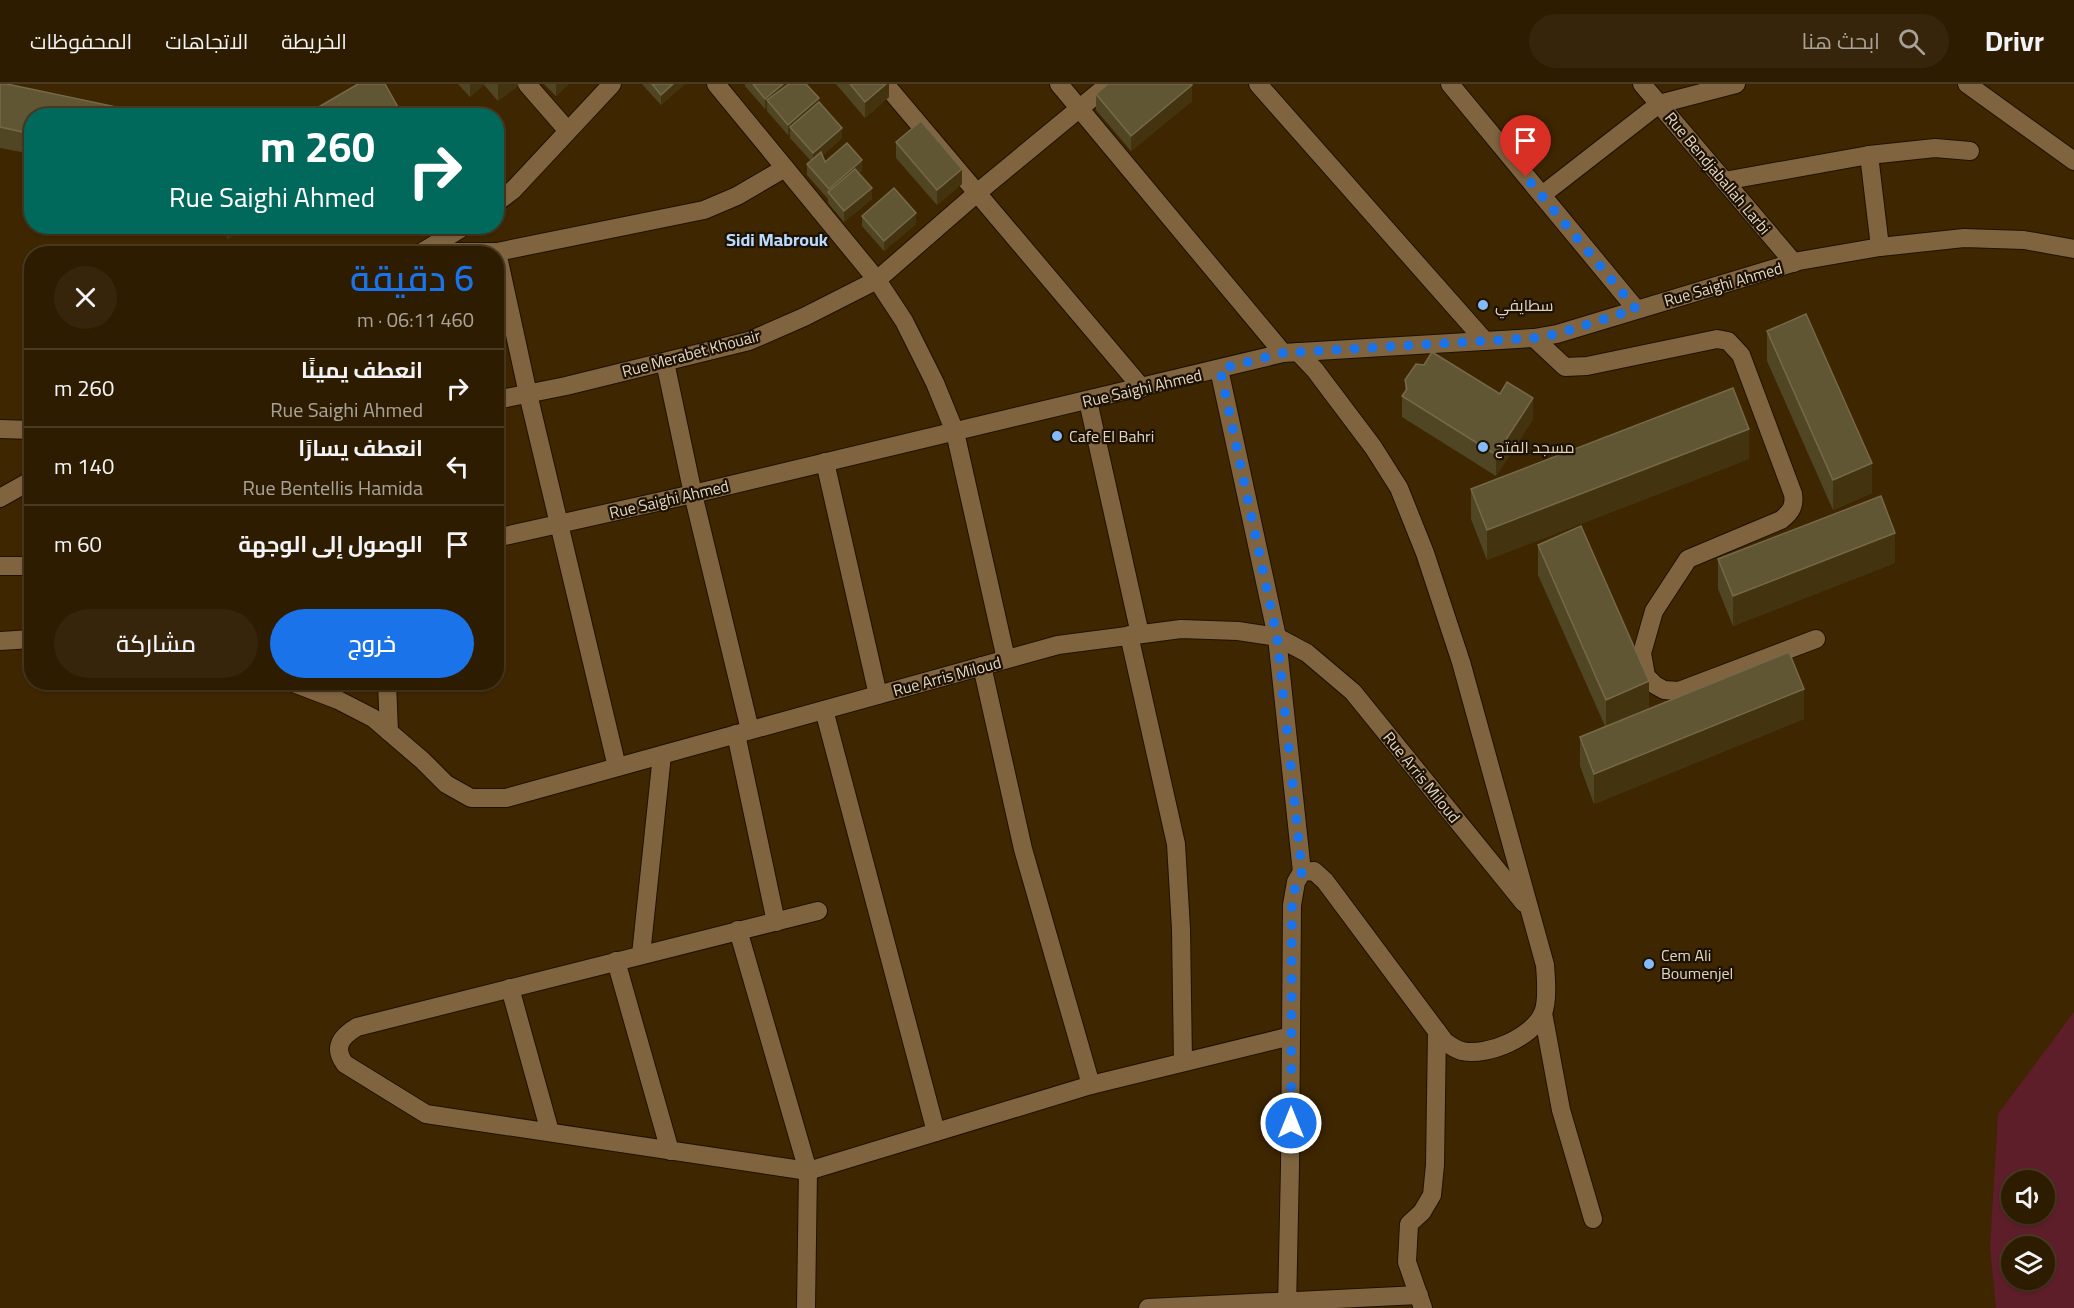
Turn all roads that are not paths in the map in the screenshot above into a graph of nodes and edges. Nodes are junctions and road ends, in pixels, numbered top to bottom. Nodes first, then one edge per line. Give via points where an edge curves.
1 (527, 84) edge
2 (612, 84) edge
3 (716, 84) edge
4 (885, 84) edge
5 (1059, 84) edge
6 (1109, 84) edge
7 (1258, 84) edge
8 (1450, 84) edge
9 (1642, 84) edge
10 (1736, 84) edge
11 (1967, 84) edge
12 (1659, 104) junction
13 (1080, 109) junction
14 (568, 131) junction
15 (1970, 152) dead end
16 (1869, 155) junction
17 (2074, 161) edge
18 (785, 168) junction
19 (1724, 181) junction
20 (977, 193) junction
21 (1542, 195) junction
22 (504, 197) edge
23 (452, 234) edge
24 (432, 246) edge
25 (1880, 247) junction
26 (2074, 249) edge
27 (504, 250) edge
28 (1794, 263) junction
29 (877, 280) junction
30 (504, 288) edge
31 (1636, 309) junction
32 (1534, 338) junction
33 (1485, 341) junction
34 (1291, 353) junction
35 (665, 362) junction
36 (1220, 369) junction
37 (1142, 388) junction
38 (1753, 389) junction
39 (528, 394) junction
40 (1733, 396) edge
41 (504, 398) edge
42 (1088, 401) junction
43 (0, 429) edge
44 (24, 430) edge
45 (955, 432) junction
46 (825, 462) junction
47 (24, 484) edge
48 (693, 494) junction
49 (0, 498) edge
50 (560, 524) junction
51 (504, 536) edge
52 (0, 566) edge
53 (24, 566) edge
54 (1135, 635) junction
55 (1277, 637) junction
56 (1816, 639) dead end
57 (24, 640) edge
58 (0, 641) edge
59 (1006, 660) junction
60 (982, 666) junction
61 (312, 690) edge
62 (387, 690) edge
63 (878, 695) junction
64 (824, 710) junction
65 (389, 732) junction
66 (743, 732) junction
67 (662, 754) junction
68 (617, 767) junction
69 (1302, 872) junction
70 (1529, 909) junction
71 (818, 911) dead end
72 (776, 922) junction
73 (738, 930) junction
74 (641, 955) junction
75 (616, 961) junction
76 (510, 988) junction
77 (1543, 1013) junction
78 (1437, 1031) junction
79 (1291, 1036) junction
80 (1183, 1062) junction
81 (1091, 1085) junction
82 (550, 1132) junction
83 (936, 1132) junction
84 (670, 1150) junction
85 (808, 1171) junction
86 (1593, 1219) dead end
87 (1421, 1302) edge
88 (1287, 1305) edge
89 (806, 1308) edge
90 (1148, 1308) edge

1 - 14 street
2 - 14 street
3 - 18 street
4 - 20 street
5 - 13 street
6 - 13 street, Rue Merabet Khouair
7 - 33 street
8 - 21 street
9 - 12 street, Rue Bendjaballah Larbi
10 - 12 street
11 - 17 street
12 - 19 street, Rue Bendjaballah Larbi
12 - 21 street
13 - 20 street, Rue Merabet Khouair
13 - 34 street
14 - 22 street
15 - 16 street via 1935,148
16 - 19 street
16 - 25 street
18 - 27 street via 704,210
18 - 29 street
19 - 28 street, Rue Bendjaballah Larbi
20 - 29 street, Rue Merabet Khouair
20 - 37 street
21 - 31 street
23 - 24 street
25 - 26 street, Rue Saighi Ahmed via 1964,238 2024,240
25 - 28 street, Rue Saighi Ahmed
28 - 31 street, Rue Saighi Ahmed
29 - 35 street, Rue Merabet Khouair via 749,340
29 - 45 street via 904,321
30 - 39 street
31 - 32 street, Rue Saighi Ahmed
32 - 33 street, Rue Saighi Ahmed
32 - 38 street via 1565,367 1587,366 1717,339 1728,341 1741,356
33 - 34 street, Rue Saighi Ahmed
34 - 36 street, Rue Saighi Ahmed
34 - 70 street via 1315,370 1399,488 1461,662
35 - 39 street, Rue Merabet Khouair
35 - 48 street
36 - 37 street, Rue Saighi Ahmed
36 - 55 street
37 - 42 street, Rue Saighi Ahmed
38 - 40 street
38 - 56 street via 1794,503 1781,520 1688,559 1654,611 1642,653 1646,676 1654,686 1679,691
39 - 41 street, Rue Merabet Khouair
39 - 50 street
42 - 45 street, Rue Saighi Ahmed
42 - 54 street
43 - 44 street
45 - 46 street, Rue Saighi Ahmed
45 - 59 street
46 - 48 street, Rue Saighi Ahmed
46 - 63 street
47 - 49 street
48 - 50 street, Rue Saighi Ahmed
48 - 66 street
50 - 51 street, Rue Saighi Ahmed
50 - 68 street
52 - 53 street
54 - 55 street, Rue Arris Miloud via 1182,628
54 - 59 street, Rue Arris Miloud via 1058,645
54 - 80 street via 1176,844
55 - 69 street
55 - 70 street, Rue Arris Miloud via 1307,653 1353,692
57 - 58 street
59 - 60 street, Rue Arris Miloud
60 - 63 street, Rue Arris Miloud
60 - 81 street via 1023,849
61 - 65 street, Rue Arris Miloud via 373,718
62 - 65 street
63 - 64 street, Rue Arris Miloud
64 - 66 street, Rue Arris Miloud
64 - 83 street
65 - 68 street, Rue Arris Miloud via 446,784 471,798 506,798
66 - 67 street, Rue Arris Miloud
66 - 72 street
67 - 68 street, Rue Arris Miloud
67 - 74 street
69 - 78 street via 1314,871 1326,881
69 - 79 street via 1292,905
70 - 77 street via 1545,966
71 - 72 street
72 - 73 street
73 - 74 street
73 - 85 street
74 - 75 street
75 - 76 street
75 - 84 street
76 - 82 street
76 - 82 street via 357,1027 342,1040 339,1056 345,1064 426,1114
77 - 78 street via 1518,1039 1482,1051 1461,1051 1445,1042
77 - 86 street via 1561,1110
78 - 87 street via 1432,1195 1409,1224 1407,1262
79 - 80 street
79 - 88 street
80 - 81 street
81 - 83 street
82 - 84 street
83 - 85 street
84 - 85 street
85 - 89 street
87 - 88 street
88 - 90 street

